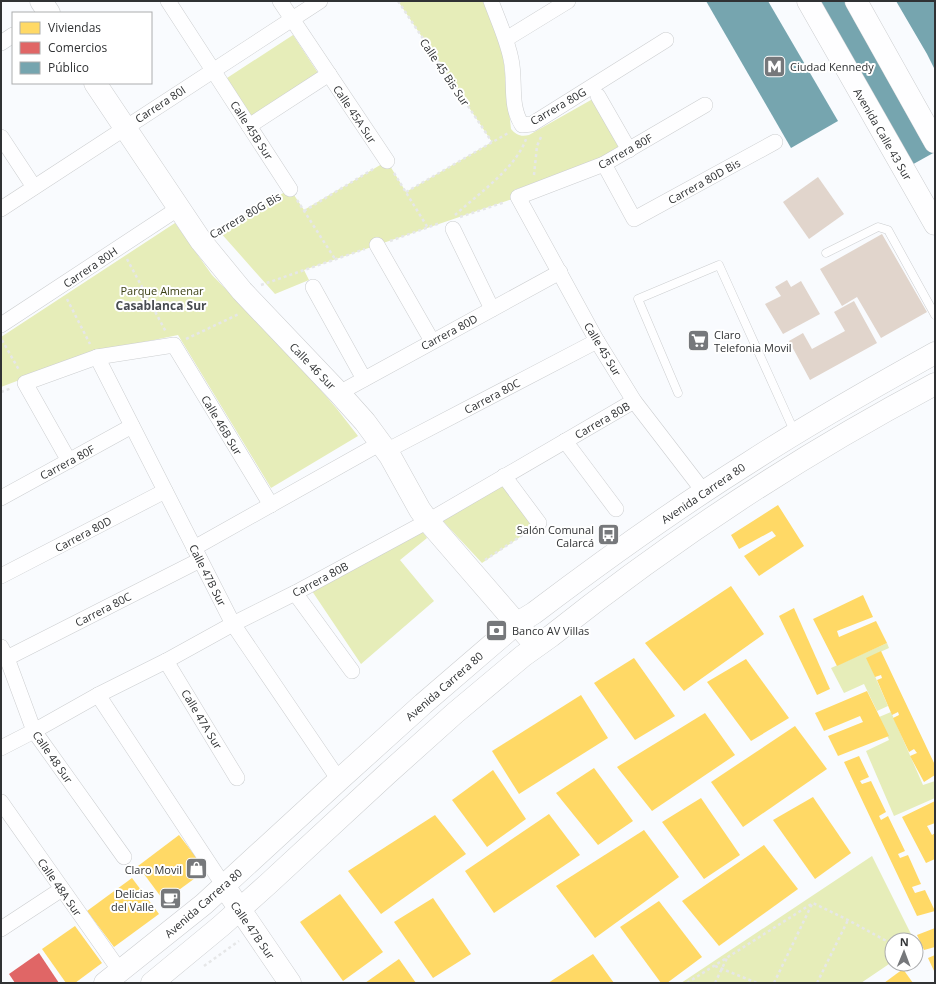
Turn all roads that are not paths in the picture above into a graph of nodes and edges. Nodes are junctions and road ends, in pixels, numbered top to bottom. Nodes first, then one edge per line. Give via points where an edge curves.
1 (168, 1) edge
2 (280, 1) edge
3 (320, 1) edge
4 (491, 1) edge
5 (568, 1) edge
6 (808, 1) edge
7 (856, 1) edge
8 (292, 19) junction
9 (12, 36) edge
10 (506, 39) junction
11 (666, 40) dead end
12 (1, 44) edge
13 (213, 70) junction
14 (329, 74) junction
15 (96, 84) edge
16 (598, 96) dead end
17 (705, 105) dead end
18 (249, 126) junction
19 (124, 128) junction
20 (1, 137) edge
21 (774, 142) dead end
22 (935, 142) edge
23 (629, 150) junction
24 (387, 161) road end
25 (604, 164) junction
26 (34, 188) junction
27 (290, 189) road end
28 (518, 197) joint
29 (179, 208) junction
30 (1, 209) edge
31 (454, 222) road end
32 (935, 224) edge
33 (377, 245) dead end
34 (826, 253) dead end
35 (560, 272) junction
36 (313, 287) dead end
37 (492, 309) junction
38 (935, 315) edge
39 (1, 325) edge
40 (432, 341) junction
41 (597, 341) junction
42 (935, 353) edge
43 (97, 357) junction
44 (364, 379) junction
45 (935, 384) edge
46 (339, 393) junction
47 (678, 393) dead end
48 (634, 401) junction
49 (132, 426) junction
50 (796, 433) junction
51 (565, 442) junction
52 (384, 447) junction
53 (69, 461) junction
54 (504, 476) junction
55 (165, 491) junction
56 (704, 492) junction
57 (3, 493) edge
58 (271, 505) junction
59 (616, 509) dead end
60 (428, 521) junction
61 (539, 523) road end
62 (197, 554) junction
63 (1, 576) edge
64 (295, 593) junction
65 (233, 624) junction
66 (516, 624) junction
67 (536, 646) junction
68 (4, 652) edge
69 (166, 661) junction
70 (352, 671) dead end
71 (98, 695) junction
72 (34, 731) junction
73 (1, 748) edge
74 (237, 778) dead end
75 (339, 780) junction
76 (1, 802) edge
77 (6, 820) edge
78 (124, 856) dead end
79 (224, 886) junction
80 (62, 889) junction
81 (240, 910) junction
82 (1, 929) edge
83 (112, 977) edge
84 (152, 983) edge
85 (290, 983) edge

1 - 13 street, Calle 45B Sur
2 - 8 street, Calle 45A Sur
3 - 8 street, Carrera 80I
4 - 10 street
5 - 10 street
6 - 32 main road, Avenida Calle 43 Sur
7 - 22 main road
8 - 13 street, Carrera 80I
8 - 14 street, Calle 45A Sur
9 - 12 street
10 - 11 street, Carrera 80G via 511,60 514,107 517,117 532,128
13 - 18 street, Calle 45B Sur
13 - 19 street, Carrera 80I
14 - 18 street
14 - 24 street, Calle 45A Sur
15 - 19 main road, Calle 46 Sur
16 - 23 street
17 - 23 street, Carrera 80F
18 - 27 street, Calle 45B Sur
19 - 26 street, Carrera 80I
19 - 29 main road, Calle 46 Sur
20 - 26 street
21 - 25 street, Carrera 80D Bis via 634,219
23 - 25 street, Carrera 80F
25 - 28 street, Carrera 80F
26 - 30 street, Carrera 80I
28 - 35 street, Calle 45 Sur
29 - 39 street, Carrera 80H
29 - 46 main road, Calle 46 Sur via 201,241 242,291
31 - 37 street
33 - 40 street
34 - 38 lane via 878,227 888,230
35 - 37 street, Carrera 80D
35 - 41 street, Calle 45 Sur
36 - 44 street
37 - 40 street, Carrera 80D
40 - 44 street, Carrera 80D
41 - 48 street, Calle 45 Sur
41 - 52 street, Carrera 80C
42 - 50 main road, Avenida Carrera 80
43 - 49 street, Calle 47B Sur
43 - 53 street via 25,383
43 - 58 street, Calle 46B Sur via 174,345
44 - 46 street, Carrera 80D
45 - 67 main road via 855,428 738,499 643,565
46 - 52 main road, Calle 46 Sur
47 - 50 lane via 638,299 719,265
48 - 51 street, Carrera 80B
48 - 56 street, Calle 45 Sur
49 - 53 street, Carrera 80F
49 - 55 street, Calle 47B Sur
50 - 56 main road, Avenida Carrera 80
51 - 54 street, Carrera 80B
51 - 59 street
52 - 58 street, Carrera 80C
52 - 60 main road, Calle 46 Sur
53 - 57 street, Carrera 80F
54 - 60 street, Carrera 80B
54 - 61 street
55 - 62 street, Calle 47B Sur
55 - 63 street, Carrera 80D
56 - 66 main road, Avenida Carrera 80
58 - 62 street, Carrera 80C
60 - 64 street, Carrera 80B
60 - 66 main road, Calle 46 Sur
62 - 65 street, Calle 47B Sur
62 - 68 street, Carrera 80C
64 - 65 street, Carrera 80B
64 - 70 street
65 - 69 street, Carrera 80B
65 - 75 street, Calle 47B Sur
66 - 67 main road, Calle 46 Sur
66 - 75 main road, Avenida Carrera 80
67 - 81 main road via 455,713
68 - 72 street, Calle 48 Sur
69 - 71 street, Carrera 80B
69 - 74 street, Calle 47A Sur
71 - 72 street, Carrera 80B
71 - 79 street, Calle 47B Sur
72 - 73 street, Carrera 80B
72 - 78 street, Calle 48 Sur
75 - 79 main road, Avenida Carrera 80
76 - 77 street, Calle 48A Sur
77 - 80 street, Calle 48A Sur
79 - 81 main road, Calle 47B Sur
79 - 83 main road, Avenida Carrera 80
80 - 82 street
80 - 83 street, Calle 48A Sur
81 - 84 main road
81 - 85 main road, Calle 47B Sur

